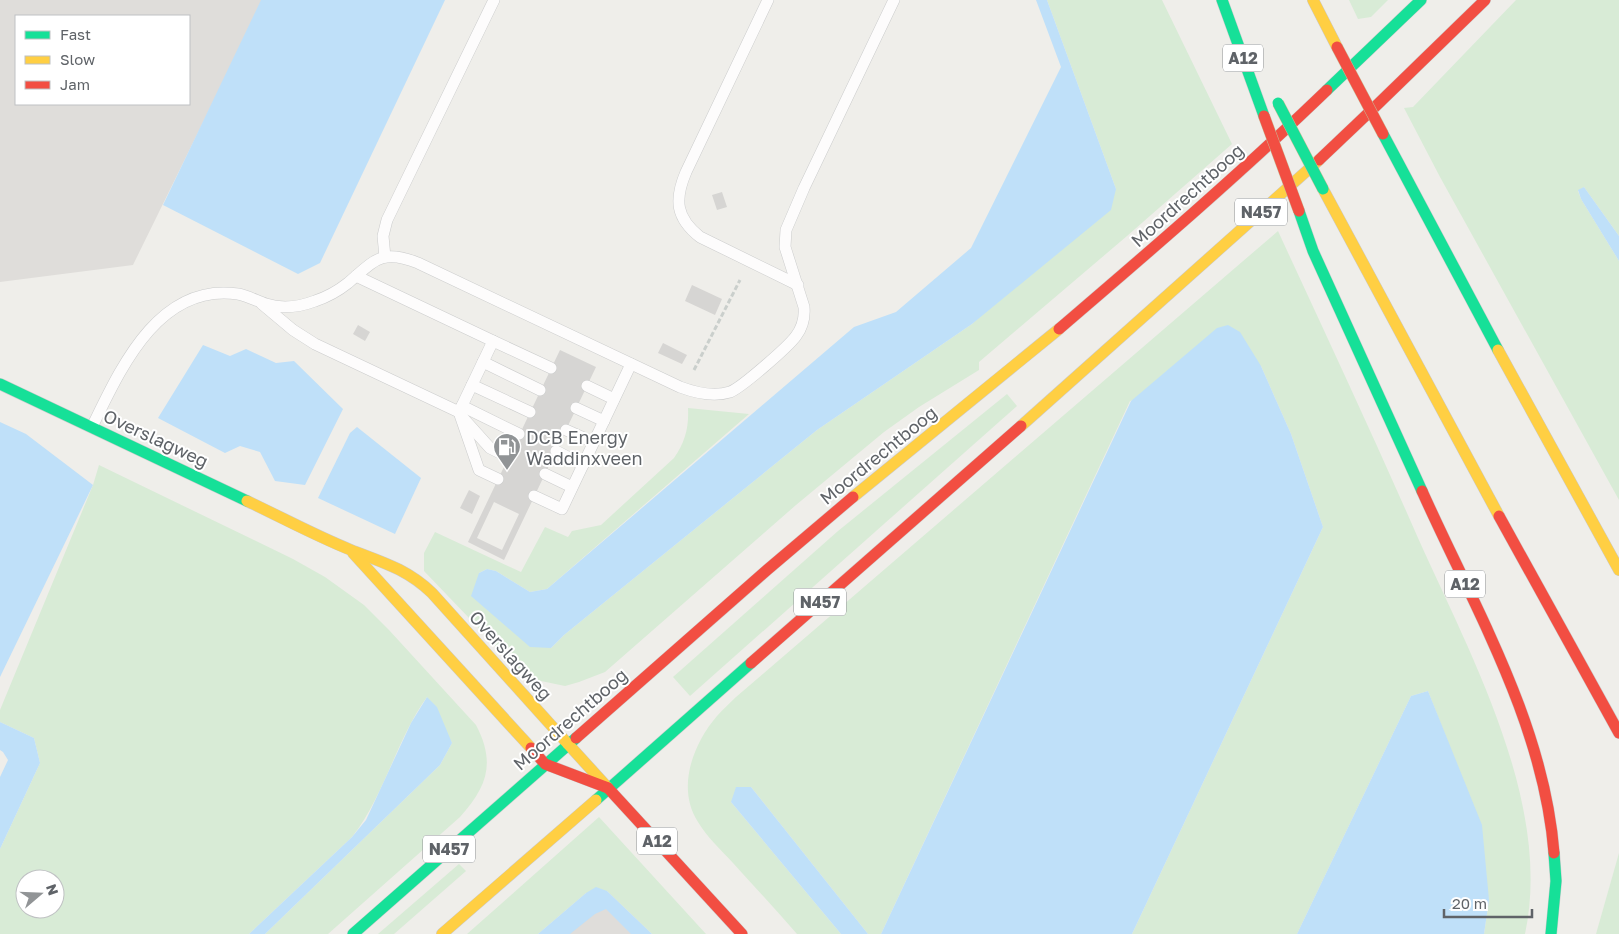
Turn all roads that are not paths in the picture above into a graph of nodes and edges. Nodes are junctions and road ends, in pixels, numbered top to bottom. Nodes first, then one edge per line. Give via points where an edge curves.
1 (494, 0) edge
2 (768, 0) edge
3 (894, 0) edge
4 (1222, 0) edge
5 (1226, 0) edge
6 (1313, 0) edge
7 (1421, 0) edge
8 (1485, 0) edge
9 (1252, 52) dead end
10 (1276, 99) dead end
11 (385, 257) junction
12 (356, 276) junction
13 (798, 285) junction
14 (259, 301) junction
15 (493, 341) junction
16 (483, 362) junction
17 (631, 364) junction
18 (550, 368) dead end
19 (0, 384) edge
20 (472, 385) junction
21 (587, 386) dead end
22 (540, 390) dead end
23 (614, 399) junction
24 (576, 408) dead end
25 (460, 409) junction
26 (530, 412) dead end
27 (604, 420) junction
28 (92, 427) junction
29 (566, 430) dead end
30 (519, 434) dead end
31 (593, 442) junction
32 (556, 451) dead end
33 (508, 457) dead end
34 (583, 464) junction
35 (545, 474) dead end
36 (498, 479) dead end
37 (572, 487) junction
38 (534, 496) dead end
39 (351, 550) junction
40 (1619, 570) edge
41 (1619, 733) edge
42 (568, 744) junction
43 (545, 764) junction
44 (608, 788) junction
45 (353, 934) edge
46 (442, 934) edge
47 (742, 934) edge
48 (1550, 934) edge

1 - 11 lane via 387,220 383,236
2 - 13 lane via 686,172 678,203 682,217 700,236
3 - 13 lane via 786,230 786,247
4 - 48 main road, A12, bridge via 1313,251 1494,647 1529,732 1548,808 1554,852 1555,900
5 - 9 main road, A12
6 - 40 main road, bridge
7 - 42 main road, Moordrechtboog / N457 via 1290,126 1134,265 816,529
8 - 44 main road, N457 via 1398,86 1249,223
10 - 41 main road, bridge via 1454,436
11 - 12 lane via 366,266
11 - 17 lane via 418,263
12 - 14 lane via 340,289 311,302 285,307
12 - 15 lane
13 - 17 lane via 804,307 803,322 796,336 737,389 705,394 685,389
14 - 25 lane via 309,341
14 - 28 lane via 237,294 209,294 187,301 170,312 146,333 129,356
15 - 16 lane
15 - 18 lane
16 - 20 lane
16 - 22 lane
17 - 23 lane
19 - 28 main road, Overslagweg
20 - 25 lane
20 - 26 lane
21 - 23 lane
23 - 27 lane
24 - 27 lane
25 - 30 lane
25 - 33 lane via 490,448
25 - 36 lane via 479,470
27 - 31 lane
28 - 39 main road, Overslagweg
29 - 31 lane
31 - 34 lane
32 - 34 lane
34 - 37 lane
35 - 37 lane
37 - 38 lane via 562,509
39 - 42 main road, Overslagweg via 401,569 425,586
39 - 43 main road, Overslagweg
42 - 43 main road, Moordrechtboog / N457
42 - 44 main road, Overslagweg
43 - 44 main road, Overslagweg
43 - 45 main road, Moordrechtboog / N457
44 - 46 main road, N457
44 - 47 main road, A12

